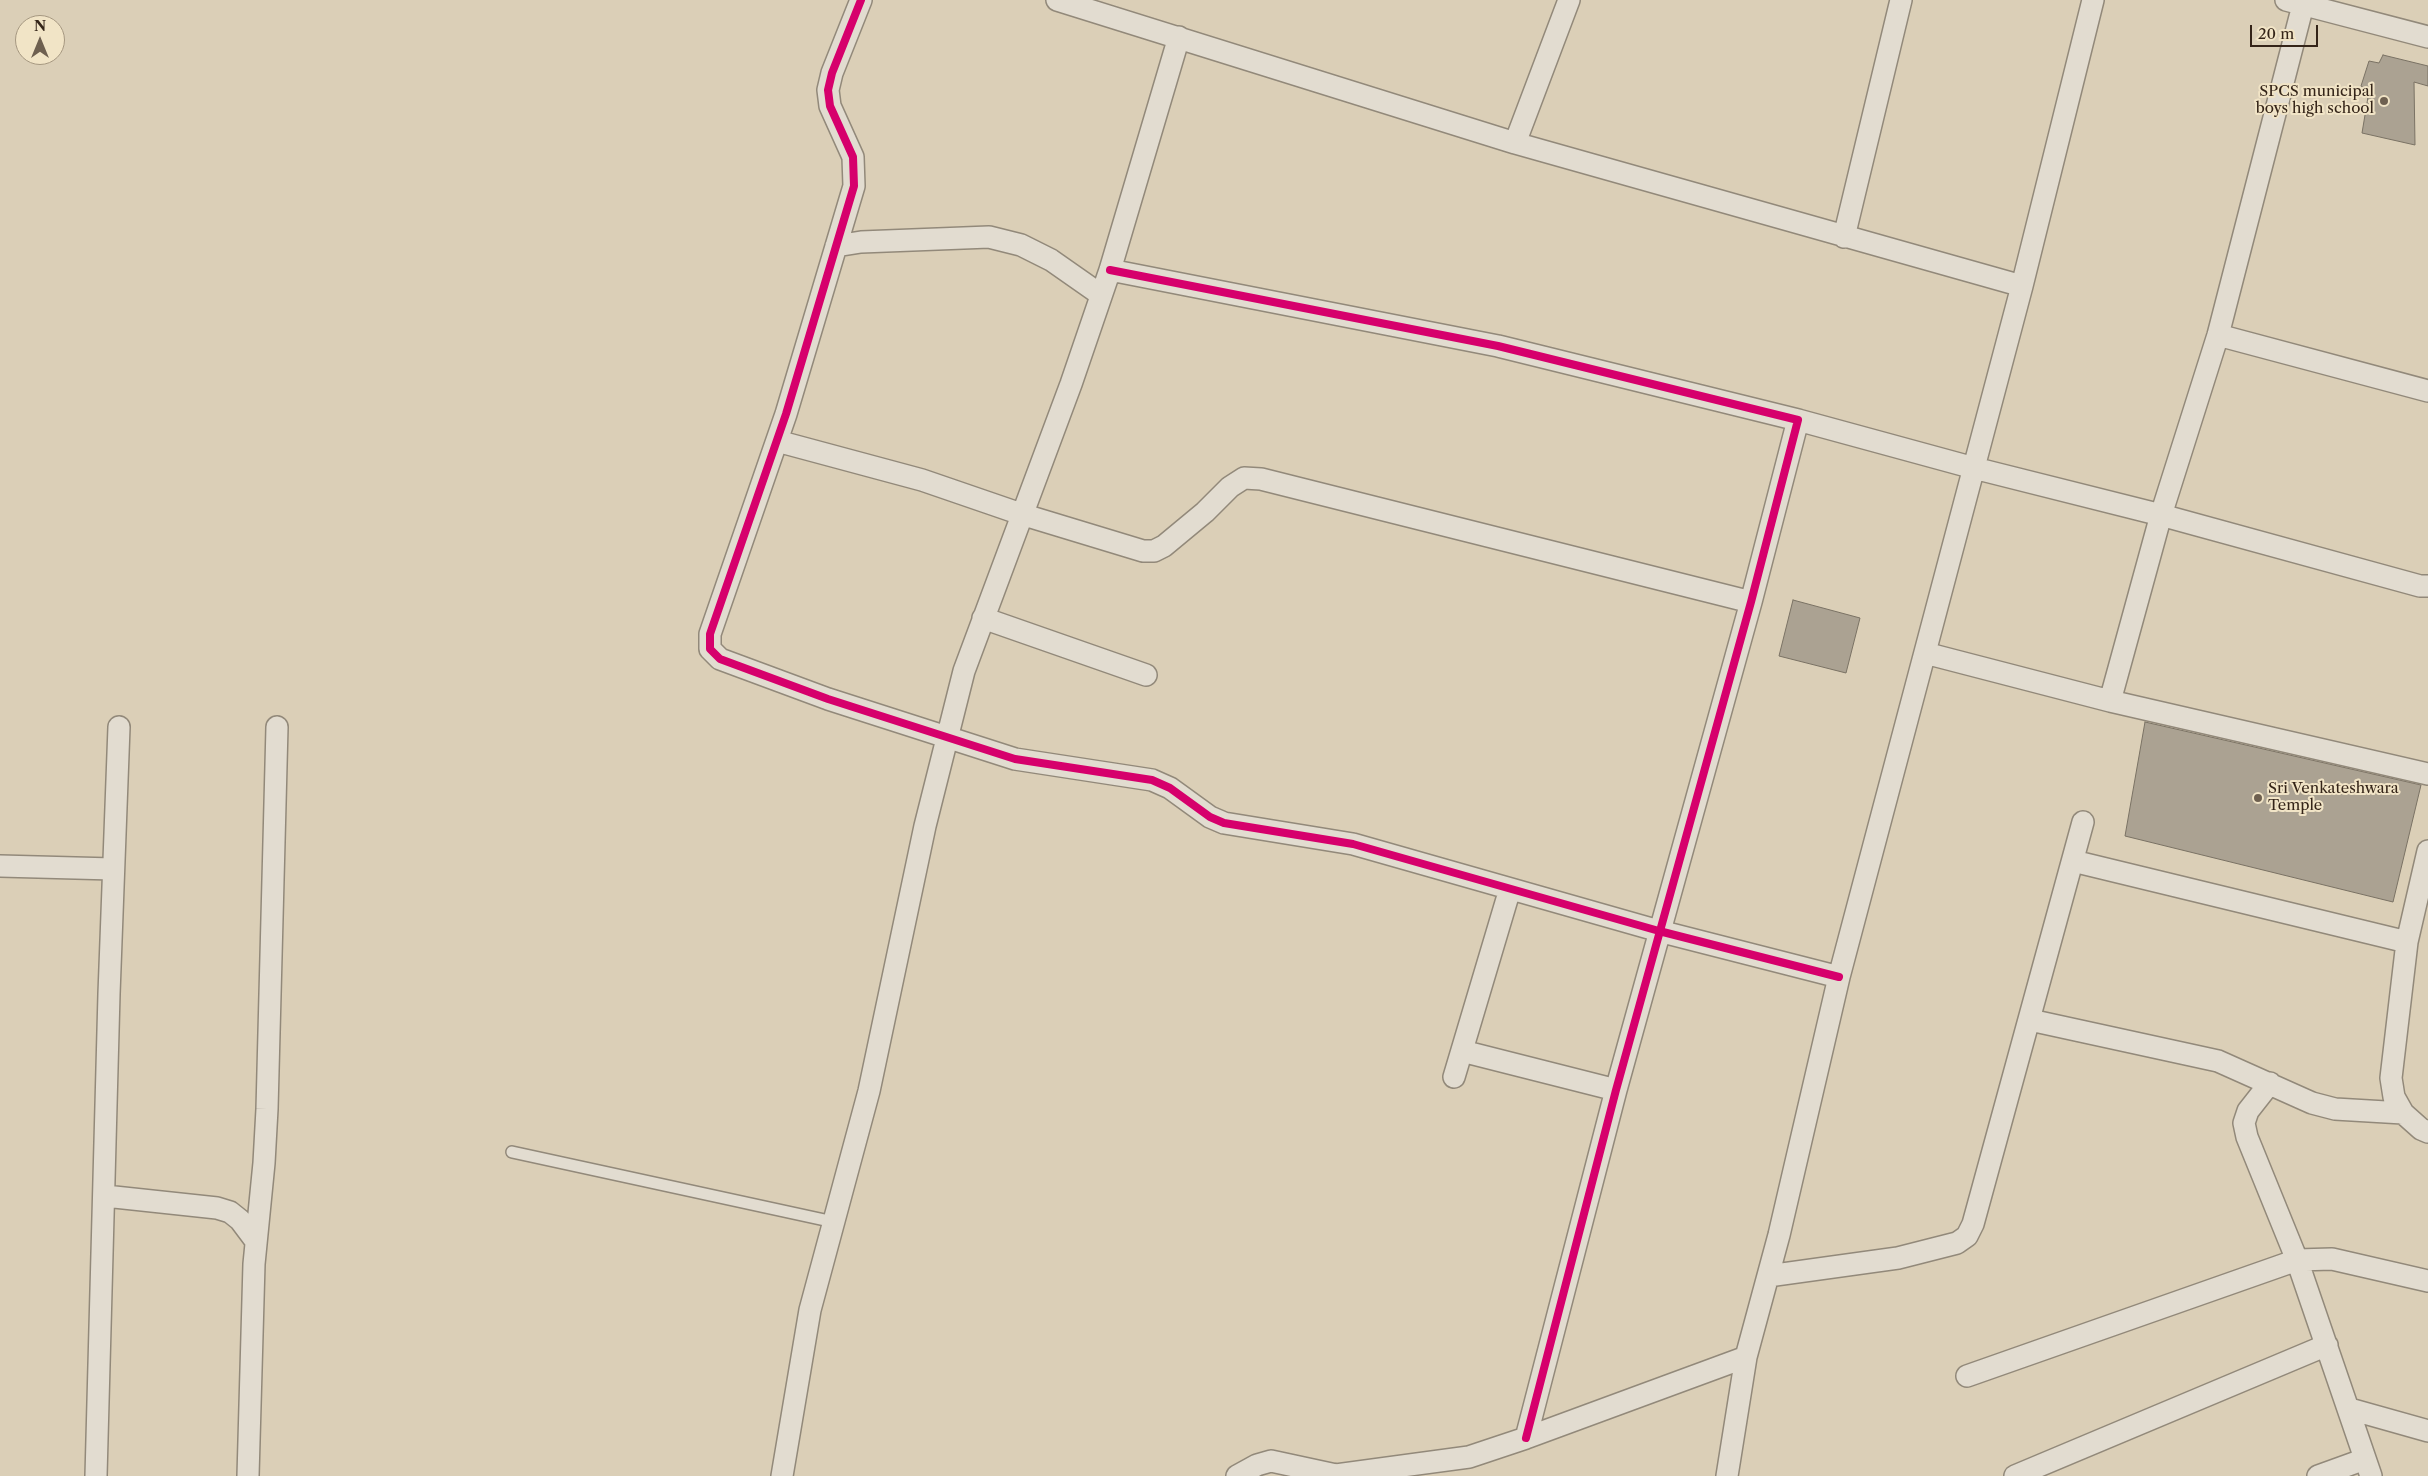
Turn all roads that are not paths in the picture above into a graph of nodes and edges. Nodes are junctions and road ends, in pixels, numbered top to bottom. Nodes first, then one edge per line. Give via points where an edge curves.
1 (861, 0) edge
2 (1057, 0) edge
3 (1570, 0) edge
4 (1901, 0) edge
5 (2093, 0) edge
6 (2294, 2) edge
7 (1179, 37) junction
8 (2428, 37) edge
9 (1515, 143) junction
10 (1844, 237) junction
11 (836, 246) junction
12 (1110, 270) junction
13 (2022, 286) junction
14 (1101, 295) junction
15 (2218, 335) junction
16 (2428, 391) edge
17 (1798, 420) junction
18 (777, 441) junction
19 (1974, 468) junction
20 (1021, 514) junction
21 (2161, 515) junction
22 (2428, 586) edge
23 (1751, 602) junction
24 (983, 618) junction
25 (1925, 653) junction
26 (1146, 675) dead end
27 (2110, 701) junction
28 (119, 726) dead end
29 (277, 727) dead end
30 (948, 737) junction
31 (2428, 774) edge
32 (2083, 822) dead end
33 (2428, 851) edge
34 (2073, 861) junction
35 (0, 866) edge
36 (114, 869) junction
37 (1510, 889) junction
38 (1659, 931) junction
39 (2407, 942) junction
40 (1839, 977) junction
41 (2030, 1020) junction
42 (1462, 1051) junction
43 (1454, 1077) dead end
44 (2270, 1083) junction
45 (1616, 1090) junction
46 (2403, 1113) junction
47 (2428, 1132) edge
48 (512, 1152) dead end
49 (105, 1196) junction
50 (834, 1222) junction
51 (255, 1240) junction
52 (2296, 1260) junction
53 (1768, 1276) junction
54 (2428, 1281) edge
55 (2327, 1345) junction
56 (1746, 1356) junction
57 (1967, 1376) dead end
58 (2350, 1409) junction
59 (2428, 1432) edge
60 (1526, 1438) junction
61 (2368, 1467) edge
62 (1377, 1474) edge
63 (96, 1476) edge
64 (248, 1476) edge
65 (782, 1476) edge
66 (1237, 1476) edge
67 (1727, 1476) edge
68 (2016, 1476) edge
69 (2318, 1476) edge

1 - 11 street via 828,90 830,106 853,157 855,174
2 - 7 street
3 - 9 street
4 - 10 street
5 - 13 street
6 - 8 street
6 - 15 street
7 - 9 street
7 - 12 street
9 - 10 street
10 - 13 street
11 - 14 street via 860,242 989,237 1021,245 1051,260
11 - 18 street
12 - 14 street
12 - 17 street via 1498,346
13 - 19 street
14 - 20 street
15 - 16 street
15 - 21 street
17 - 19 street
17 - 23 street
18 - 20 street via 922,480
18 - 30 street via 710,634 710,649 720,659 828,699
19 - 21 street
19 - 25 street
20 - 23 street via 1143,551 1154,551 1205,512 1230,487 1244,478 1261,479
20 - 24 street
21 - 22 street
21 - 27 street
23 - 38 street
24 - 26 street
24 - 30 street via 964,671
25 - 27 street
25 - 40 street
27 - 31 street
28 - 36 street
29 - 51 street via 267,1109
30 - 37 street via 1036,763 1152,780 1224,823 1354,844
30 - 50 street via 925,826 874,1072
32 - 34 street
33 - 39 street
34 - 39 street
34 - 41 street
35 - 36 street
36 - 49 street
37 - 38 street
37 - 42 street
38 - 40 street
38 - 45 street
39 - 46 street via 2390,1078 2394,1097
40 - 53 street
41 - 44 street via 2218,1061
41 - 53 street via 1967,1236 1957,1243 1898,1258
42 - 43 street
42 - 45 street
44 - 46 street via 2335,1109
44 - 52 street via 2248,1111 2244,1123
45 - 60 street
46 - 47 street
48 - 50 lane
49 - 51 street via 217,1208 240,1220
49 - 63 street
50 - 65 street via 805,1333
51 - 64 street
52 - 54 street via 2332,1259
52 - 55 street
52 - 57 street
53 - 56 street
55 - 58 street
55 - 68 street
56 - 60 street
56 - 67 street
58 - 59 street
58 - 61 street
60 - 62 street via 1469,1457
61 - 69 street
62 - 66 street via 1336,1476 1271,1461

